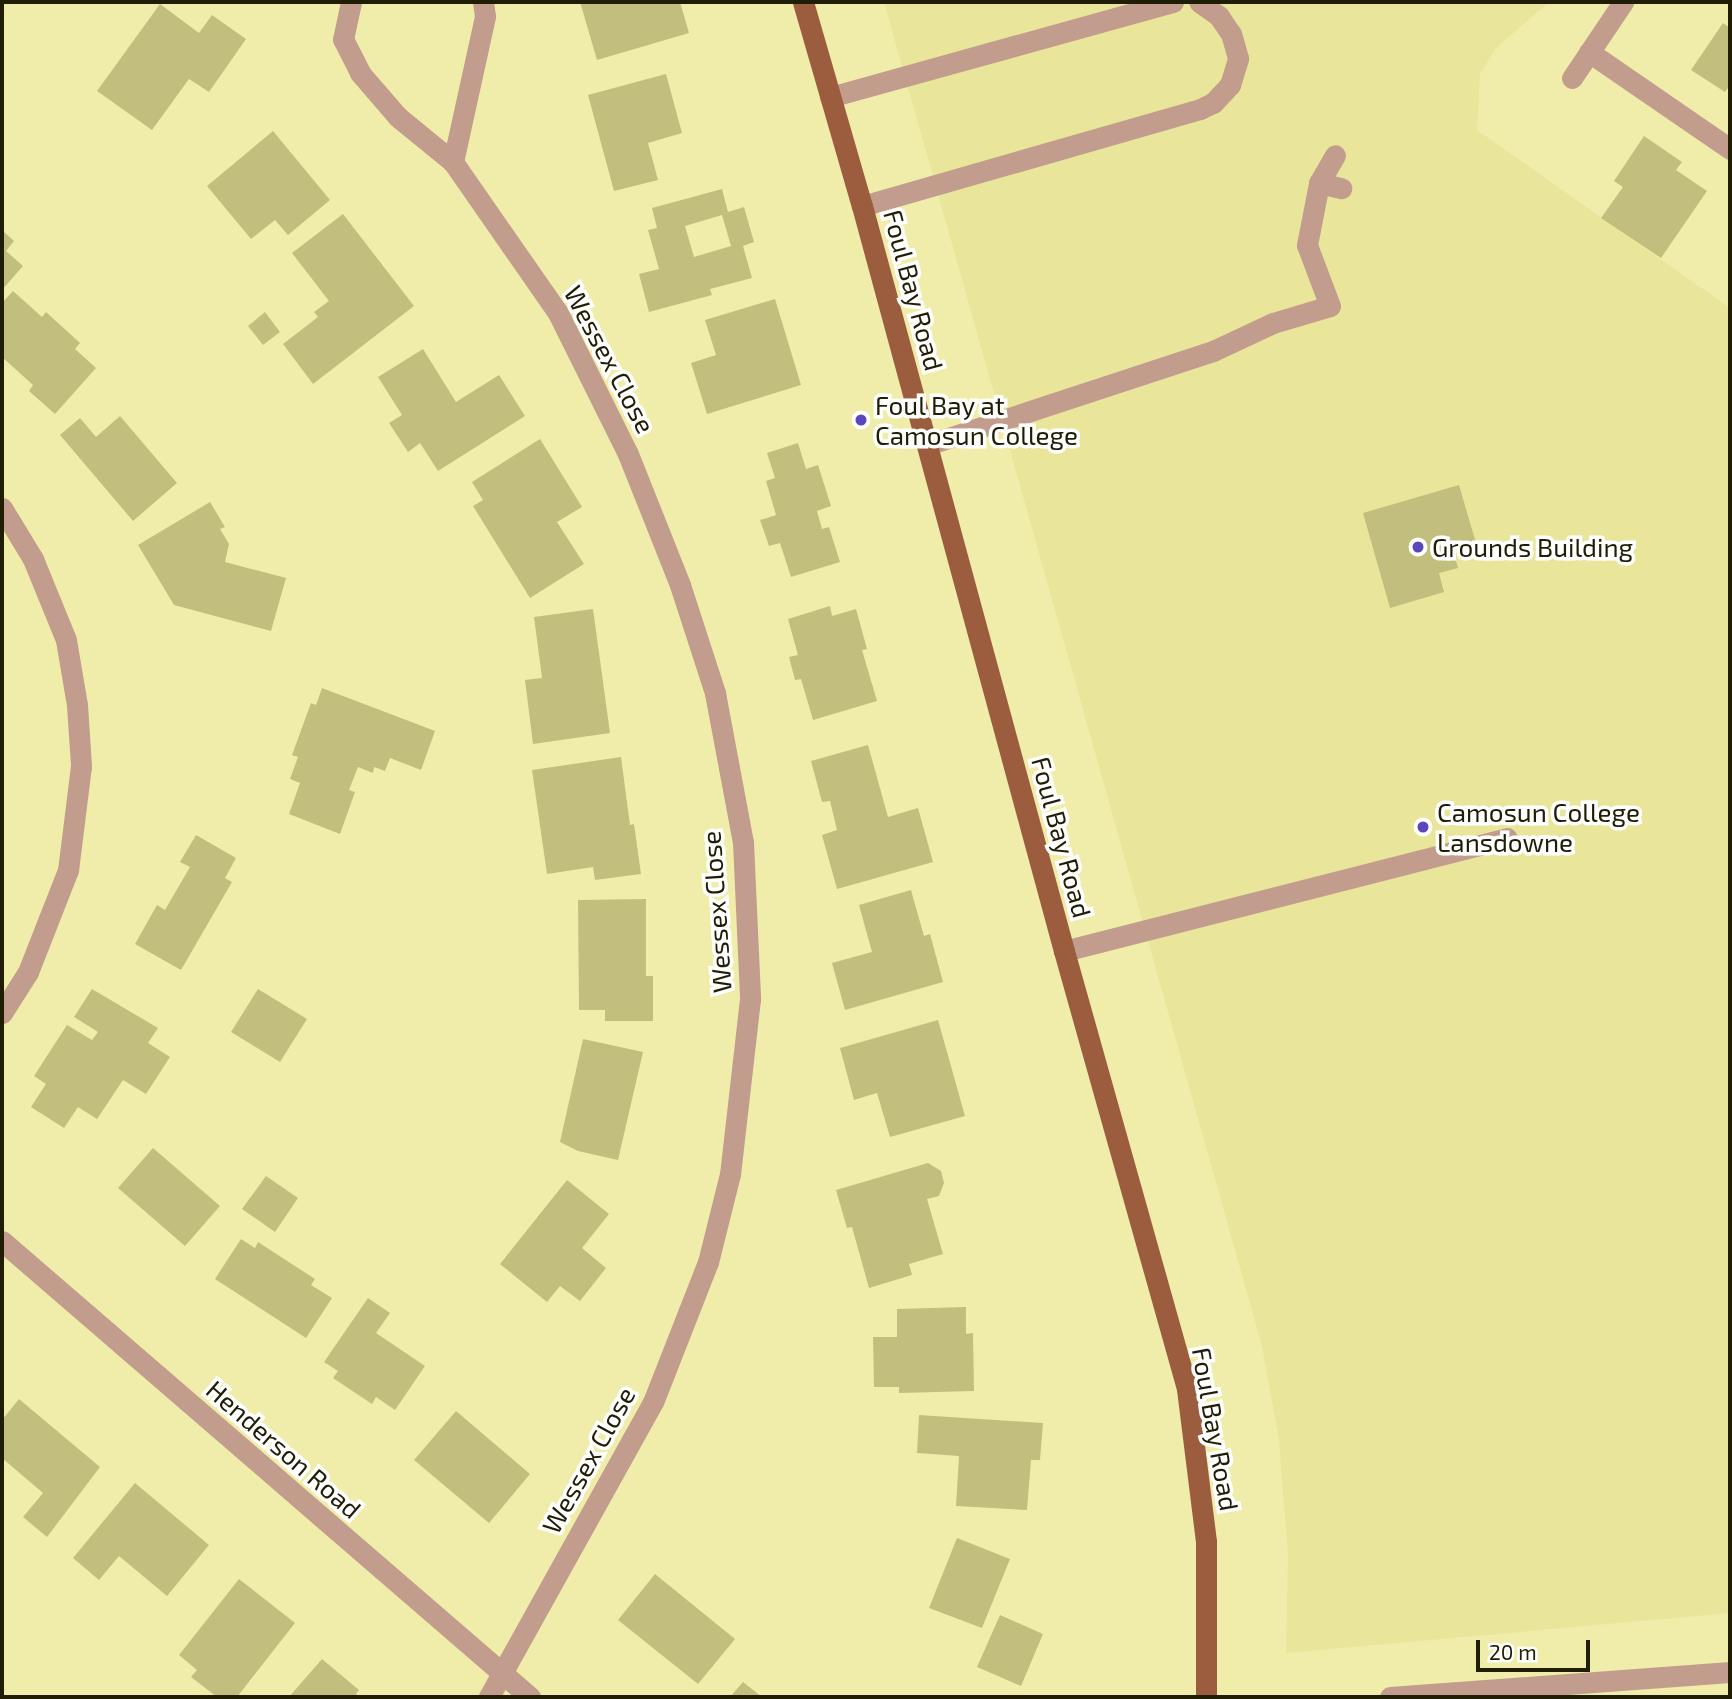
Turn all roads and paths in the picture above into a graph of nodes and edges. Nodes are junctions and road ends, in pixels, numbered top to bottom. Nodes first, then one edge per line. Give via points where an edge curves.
1 (351, 2) edge
2 (483, 2) edge
3 (803, 2) edge
4 (1173, 2) edge
5 (1199, 2) edge
6 (1623, 2) edge
7 (1589, 52) junction
8 (1572, 78) dead end
9 (830, 97) junction
10 (1730, 149) edge
11 (1335, 155) dead end
12 (453, 162) junction
13 (1319, 183) junction
14 (1341, 188) dead end
15 (862, 206) junction
16 (927, 445) junction
17 (2, 508) edge
18 (1507, 838) dead end
19 (1064, 951) junction
20 (2, 1013) edge
21 (2, 1241) edge
22 (1730, 1672) edge
23 (503, 1673) junction
24 (489, 1697) edge
25 (530, 1697) edge
26 (1206, 1697) edge
27 (1390, 1697) edge

1 - 12 street, Wessex Close via 343,39 360,73 398,117
2 - 12 street via 483,29
3 - 9 main road, Foul Bay Road
4 - 9 street
5 - 15 street via 1219,16 1231,34 1238,58 1230,85 1213,103
6 - 7 street
7 - 8 street
7 - 10 street
9 - 15 main road, Foul Bay Road
11 - 13 street
12 - 23 street, Wessex Close via 558,313 628,454 680,585 715,693 743,842 750,999 730,1174 708,1262 681,1337 653,1402
13 - 14 street
13 - 16 street via 1307,245 1329,306 1273,323 1213,351
15 - 16 main road, Foul Bay Road
16 - 19 main road, Foul Bay Road
17 - 20 street via 33,559 66,640 81,766 68,870 28,972
18 - 19 street
19 - 26 main road, Foul Bay Road via 1187,1389 1206,1541
21 - 23 street, Henderson Road
22 - 27 street
23 - 24 street, Wessex Close
23 - 25 street, Henderson Road

